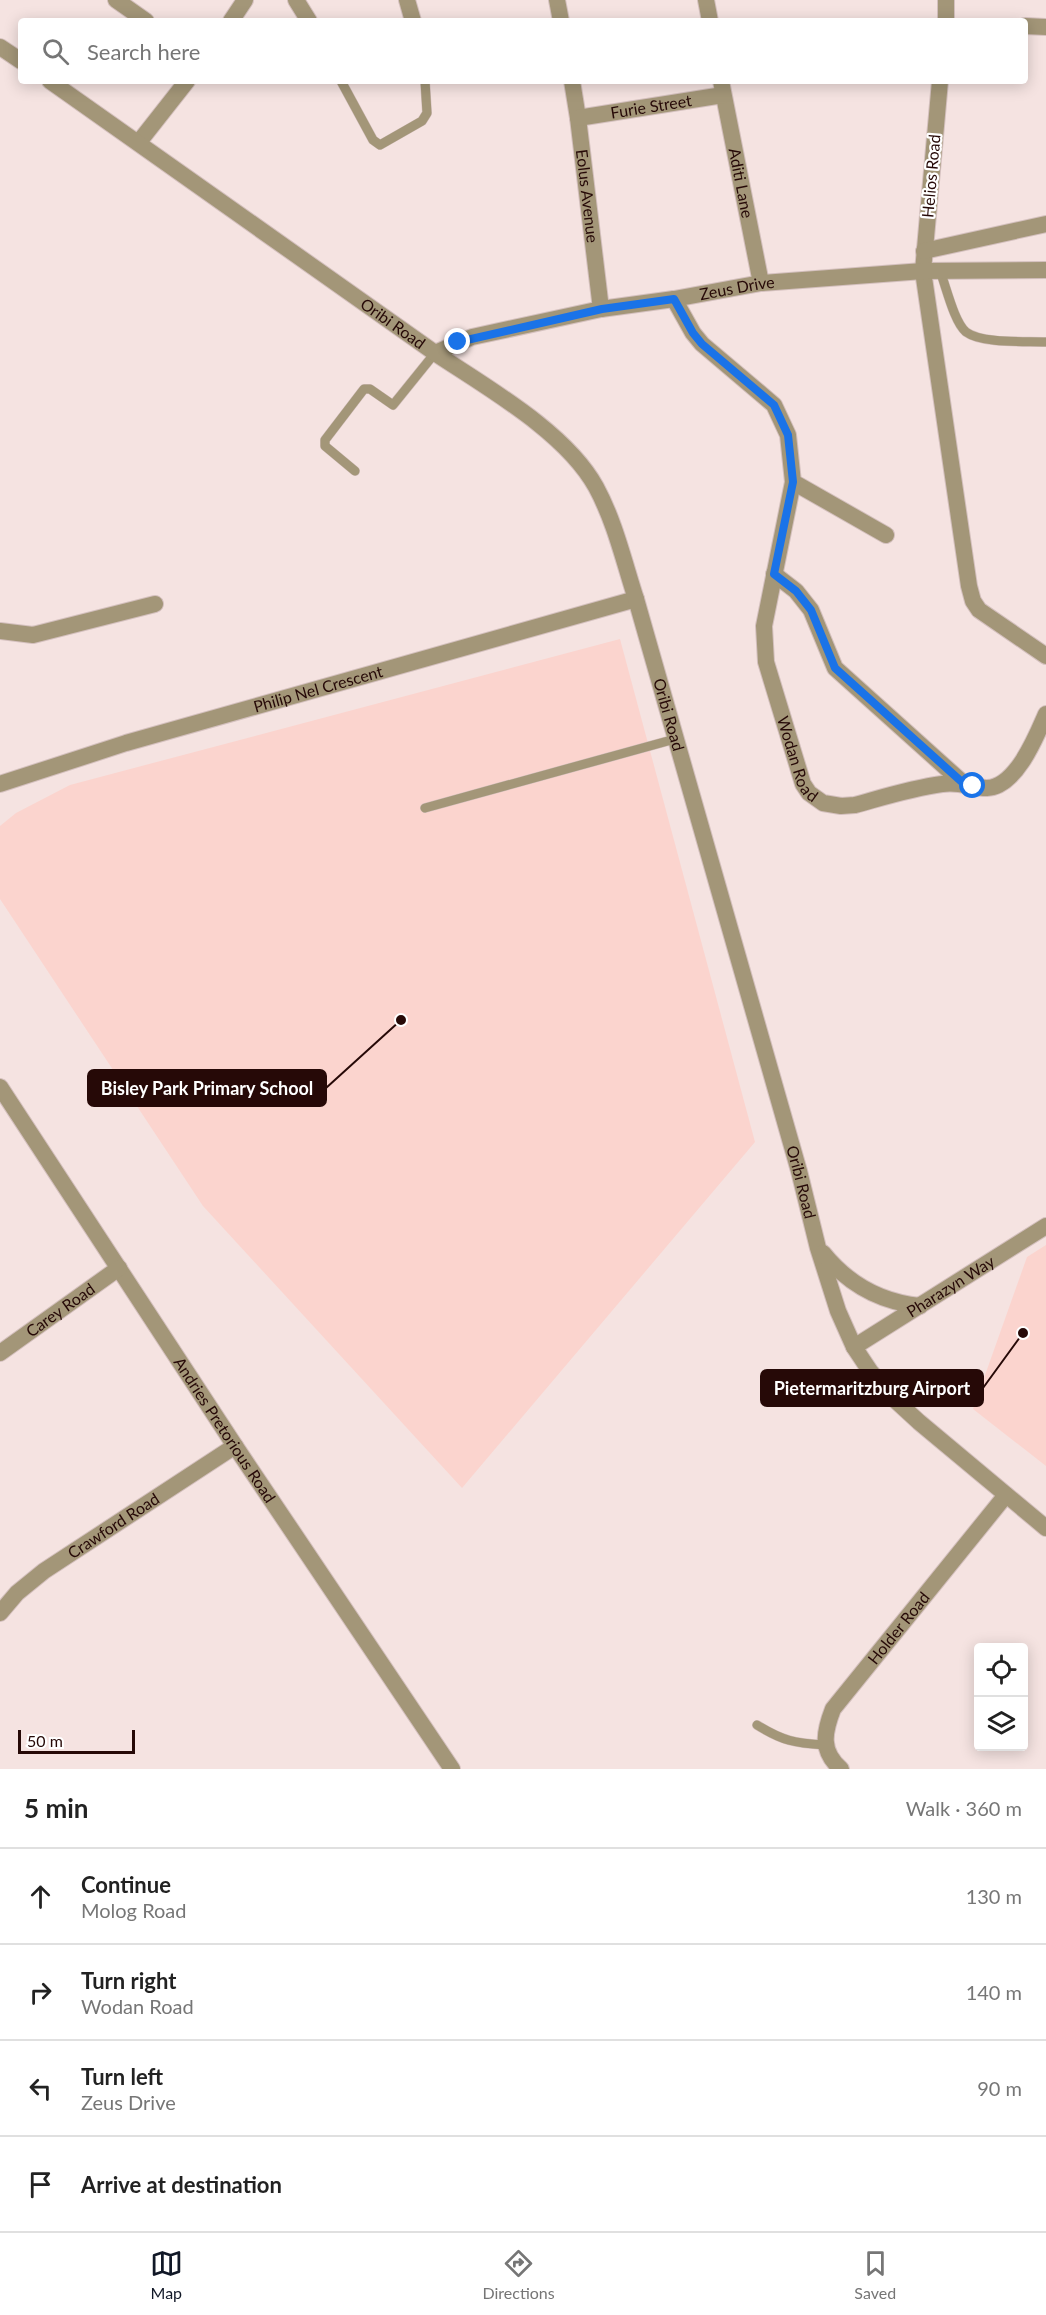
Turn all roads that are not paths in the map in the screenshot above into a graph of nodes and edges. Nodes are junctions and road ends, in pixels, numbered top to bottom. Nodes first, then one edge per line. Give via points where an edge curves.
1 (116, 0) edge
2 (245, 0) edge
3 (296, 0) edge
4 (407, 0) edge
5 (557, 0) edge
6 (706, 0) edge
7 (946, 0) edge
8 (142, 18) edge
9 (233, 18) edge
10 (307, 18) edge
11 (411, 18) edge
12 (560, 18) edge
13 (709, 18) edge
14 (947, 18) edge
15 (1028, 26) edge
16 (1046, 27) edge
17 (0, 46) edge
18 (18, 59) edge
19 (54, 84) edge
20 (185, 84) edge
21 (343, 84) edge
22 (425, 84) edge
23 (572, 84) edge
24 (940, 84) edge
25 (722, 88) edge
26 (578, 118) junction
27 (139, 142) junction
28 (1046, 224) edge
29 (924, 251) junction
30 (1046, 270) edge
31 (923, 271) junction
32 (940, 271) junction
33 (761, 283) junction
34 (674, 299) junction
35 (602, 309) junction
36 (1046, 342) edge
37 (435, 353) junction
38 (355, 471) dead end
39 (793, 482) junction
40 (886, 535) dead end
41 (774, 574) junction
42 (636, 599) junction
43 (155, 604) dead end
44 (0, 631) edge
45 (1046, 656) edge
46 (1046, 714) edge
47 (675, 739) junction
48 (963, 783) junction
49 (0, 784) edge
50 (424, 808) dead end
51 (0, 1086) edge
52 (1046, 1227) edge
53 (818, 1248) junction
54 (119, 1268) junction
55 (920, 1306) junction
56 (854, 1347) junction
57 (0, 1353) edge
58 (235, 1446) junction
59 (1006, 1495) junction
60 (1046, 1528) edge
61 (0, 1613) edge
62 (757, 1725) dead end
63 (825, 1745) junction
64 (452, 1769) edge
65 (841, 1769) edge

1 - 8 street
2 - 9 street
3 - 10 street
4 - 11 street
5 - 12 street
6 - 13 street
7 - 14 street
15 - 16 street
17 - 18 street
19 - 27 street, Oribi Road
20 - 27 street
21 - 22 lane via 373,140 380,145 422,121 428,113
23 - 26 street, Eolus Avenue
24 - 29 street, Helios Road
25 - 26 street, Furie Street
25 - 33 street, Aditi Lane
26 - 35 street, Eolus Avenue
27 - 37 street, Oribi Road
28 - 29 street
29 - 31 street, Helios Road
30 - 32 street, Zeus Drive
31 - 32 street, Zeus Drive
31 - 33 street, Zeus Drive
31 - 45 street via 973,601 987,617
32 - 36 lane via 958,321 966,332 979,338
33 - 34 street, Zeus Drive
34 - 35 street, Zeus Drive
34 - 39 street, Wodan Road via 702,344 774,405 788,435
35 - 37 street, Zeus Drive via 472,337
37 - 38 lane via 393,405 364,389 325,440 325,446
37 - 42 street, Oribi Road via 544,429 574,455 609,515
39 - 40 street
39 - 41 street, Wodan Road
41 - 48 street via 796,591 811,610 835,668
41 - 48 street, Wodan Road via 764,626 766,662 798,771 809,793 823,802 841,806
42 - 47 street, Oribi Road
42 - 49 street, Philip Nel Crescent via 126,743
43 - 44 street via 33,635
46 - 48 street, Wodan Road via 1035,740 1009,779 987,788
47 - 50 lane
47 - 53 street, Oribi Road
51 - 54 street, Andries Pretorious Road
52 - 55 street, Pharazyn Way
53 - 55 street via 843,1275 869,1292 899,1304
53 - 56 street, Oribi Road
54 - 57 street, Carey Road
54 - 58 street, Andries Pretorious Road
55 - 56 street, Pharazyn Way
56 - 59 street, Oribi Road via 894,1399
58 - 61 street, Crawford Road via 44,1570
58 - 64 street, Andries Pretorious Road
59 - 60 street, Oribi Road
59 - 63 street, Holder Road via 833,1708
62 - 63 lane via 778,1738
63 - 65 street

